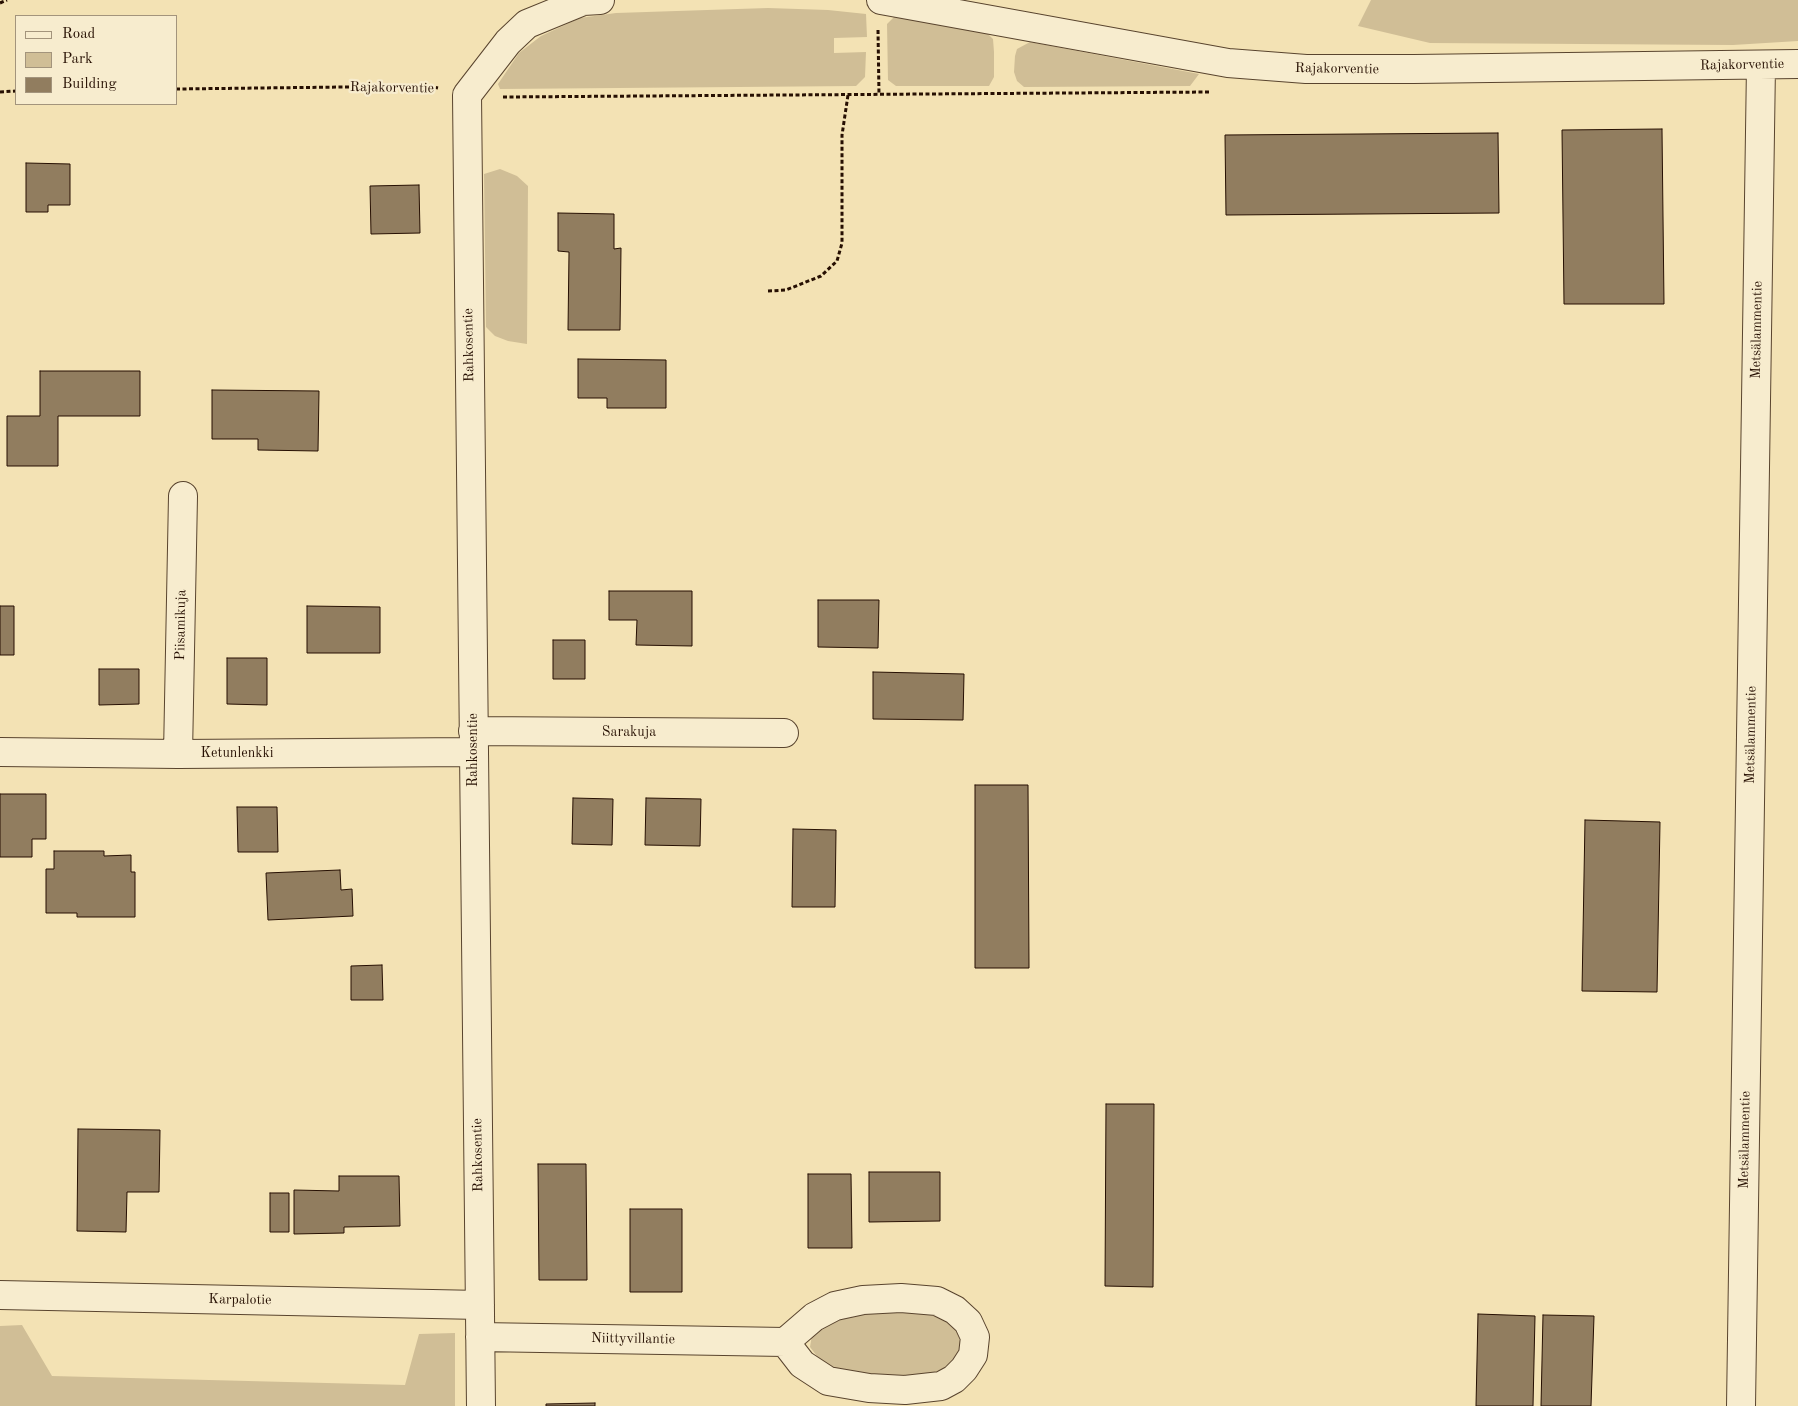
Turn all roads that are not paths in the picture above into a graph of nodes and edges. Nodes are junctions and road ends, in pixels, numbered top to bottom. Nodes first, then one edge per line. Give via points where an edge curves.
1 (600, 0) edge
2 (881, 0) edge
3 (1798, 64) edge
4 (1760, 65) junction
5 (183, 496) dead end
6 (784, 733) dead end
7 (473, 741) junction
8 (0, 752) edge
9 (178, 754) junction
10 (0, 1295) edge
11 (480, 1304) junction
12 (480, 1337) junction
13 (786, 1342) junction
14 (481, 1406) edge
15 (1741, 1406) edge

1 - 7 street, Rahkosentie via 584,1 527,24 508,42 467,95
2 - 4 street, Rajakorventie via 1228,63 1306,69
3 - 4 street, Rajakorventie
4 - 15 street, Metsälammentie
5 - 9 street, Piisamikuja
6 - 7 street, Sarakuja
7 - 9 street, Ketunlenkki
7 - 11 street, Rahkosentie
8 - 9 street, Ketunlenkki
10 - 11 street, Karpalotie
11 - 12 street, Rahkosentie
12 - 13 street, Niittyvillantie
12 - 14 street, Rahkosentie
13 - 13 street via 802,1364 828,1381 904,1390 941,1386 954,1379 973,1355 975,1337 968,1322 956,1310 937,1300 901,1298 863,1300 835,1306 814,1317

